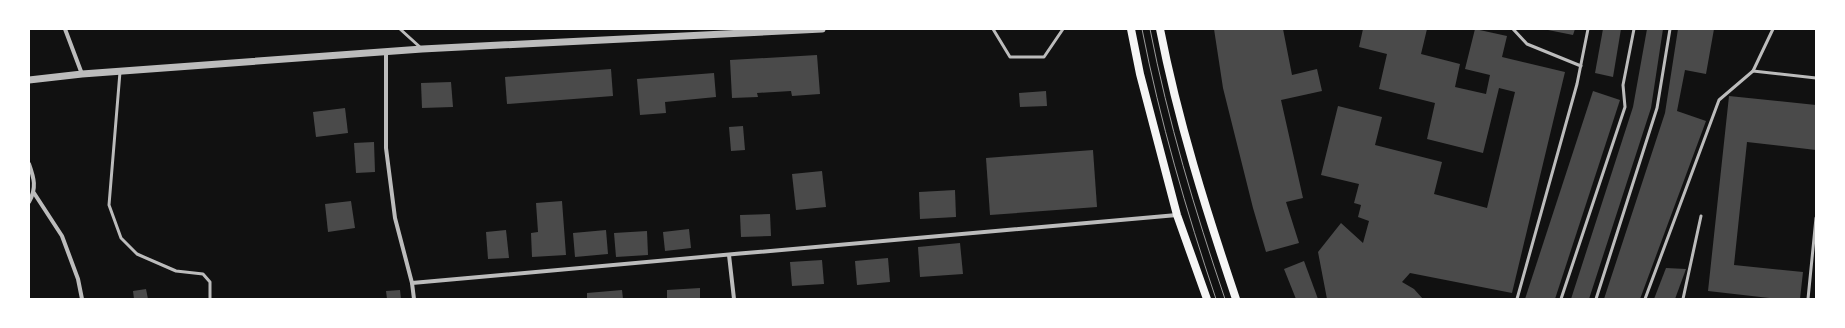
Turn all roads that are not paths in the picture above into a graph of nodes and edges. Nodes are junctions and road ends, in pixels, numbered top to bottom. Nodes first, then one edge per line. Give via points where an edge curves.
1 (65, 29) edge
2 (400, 29) edge
3 (822, 29) edge
4 (993, 29) edge
5 (1063, 29) edge
6 (1131, 29) edge
7 (1160, 29) edge
8 (1513, 29) edge
9 (1588, 29) edge
10 (1634, 29) edge
11 (1670, 29) edge
12 (1773, 29) edge
13 (422, 49) junction
14 (386, 53) junction
15 (1581, 66) junction
16 (1753, 71) junction
17 (120, 72) junction
18 (82, 74) junction
19 (1816, 78) edge
20 (29, 80) edge
21 (29, 164) edge
22 (34, 193) junction
23 (29, 202) edge
24 (1177, 215) junction
25 (1701, 216) dead end
26 (1816, 218) edge
27 (729, 255) junction
28 (412, 283) junction
29 (82, 299) edge
30 (210, 299) edge
31 (414, 299) edge
32 (734, 299) edge
33 (1207, 299) edge
34 (1236, 299) edge
35 (1517, 299) edge
36 (1561, 299) edge
37 (1596, 299) edge
38 (1646, 299) edge
39 (1683, 299) edge
40 (1808, 299) edge

1 - 18 street
2 - 13 lane
3 - 13 street
4 - 5 lane via 1010,57 1044,57
6 - 24 main road via 1140,74
7 - 34 main road via 1167,66 1200,190
8 - 15 lane via 1527,44
9 - 15 lane
10 - 36 lane via 1623,85 1625,107
11 - 37 lane via 1657,108
12 - 16 lane
13 - 14 street
14 - 17 street
14 - 28 street via 386,148 395,218
15 - 35 lane
16 - 19 lane
16 - 38 lane via 1720,100
17 - 18 street
17 - 30 lane via 109,205 121,238 137,254 176,271 203,274 210,282
18 - 20 street
21 - 22 street via 35,180
22 - 23 street
22 - 29 street via 62,236 78,279
24 - 27 street
24 - 33 main road
25 - 39 lane
26 - 40 lane
27 - 28 street
27 - 32 street
28 - 31 street

